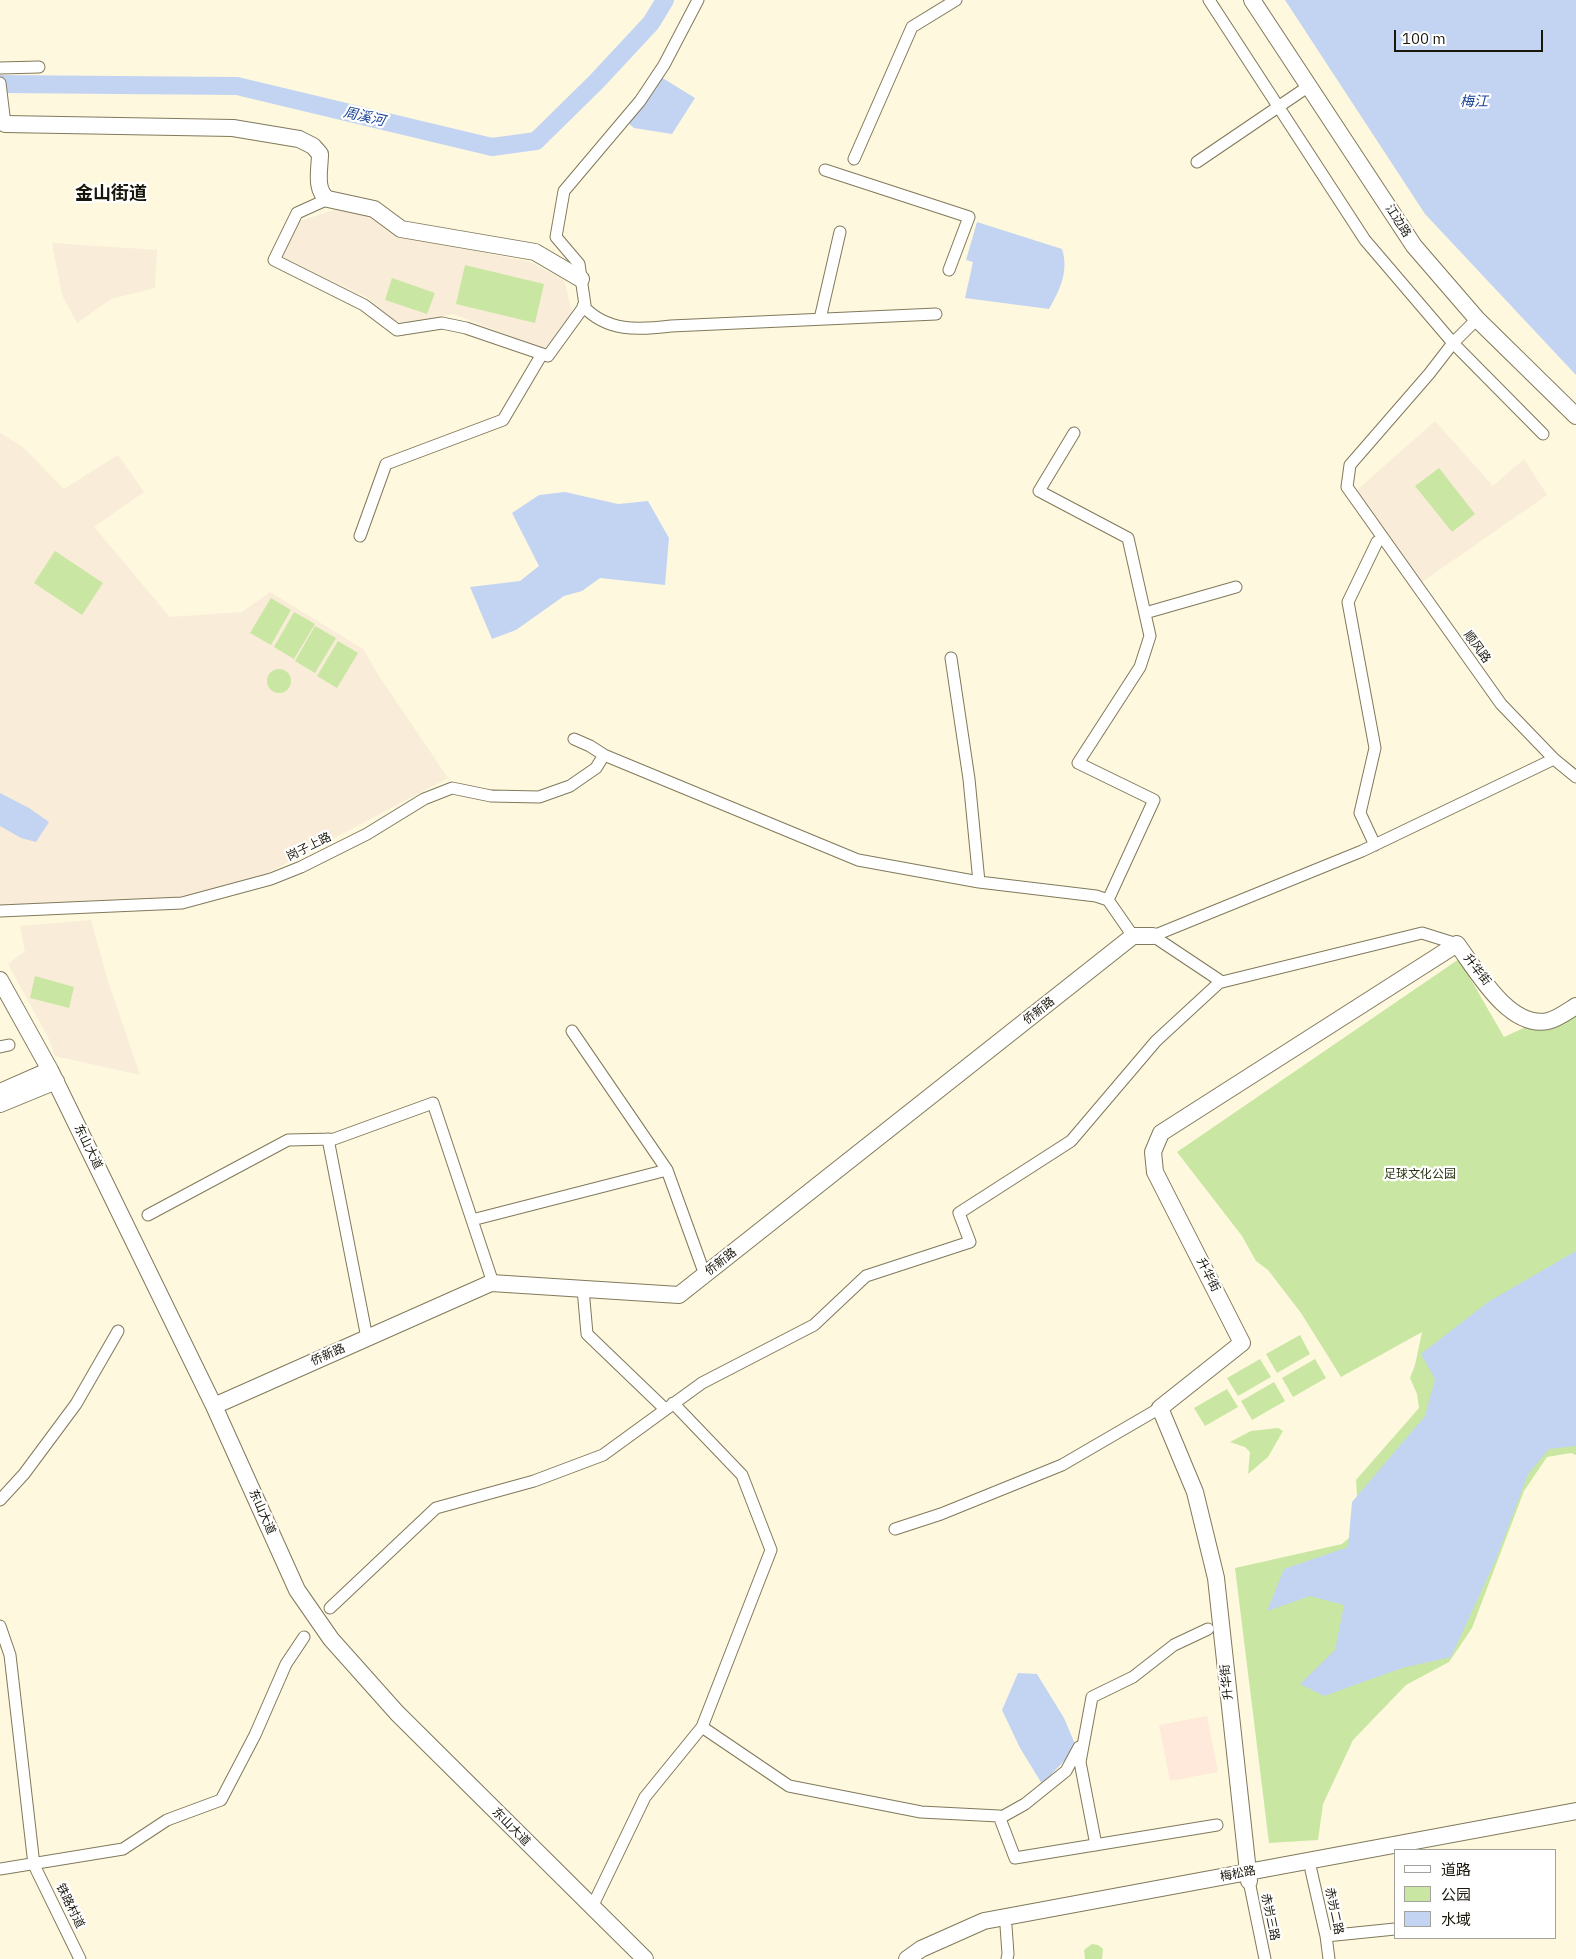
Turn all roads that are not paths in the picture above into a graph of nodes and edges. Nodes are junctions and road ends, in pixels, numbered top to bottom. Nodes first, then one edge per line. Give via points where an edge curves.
1 (698, 0) edge
2 (956, 0) edge
3 (1208, 0) edge
4 (1252, 0) edge
5 (1264, 0) edge
6 (39, 67) dead end
7 (0, 68) edge
8 (0, 82) edge
9 (1308, 86) junction
10 (5, 124) joint
11 (854, 159) dead end
12 (1197, 162) dead end
13 (825, 170) dead end
14 (328, 199) junction
15 (840, 232) dead end
16 (949, 270) dead end
17 (581, 279) junction
18 (583, 306) dead end
19 (936, 314) dead end
20 (820, 319) junction
21 (1477, 319) junction
22 (1453, 344) junction
23 (542, 354) junction
24 (1576, 401) edge
25 (1576, 416) edge
26 (1074, 433) dead end
27 (1544, 434) dead end
28 (360, 536) dead end
29 (1377, 542) dead end
30 (1236, 587) dead end
31 (1145, 613) junction
32 (951, 658) dead end
33 (574, 739) dead end
34 (604, 755) junction
35 (1554, 760) junction
36 (1576, 777) edge
37 (1375, 845) junction
38 (979, 882) junction
39 (1108, 900) junction
40 (0, 911) edge
41 (1133, 936) junction
42 (1153, 936) junction
43 (1457, 944) junction
44 (0, 980) edge
45 (1221, 981) junction
46 (1576, 1006) edge
47 (572, 1031) dead end
48 (53, 1076) junction
49 (0, 1092) edge
50 (0, 1104) edge
51 (328, 1139) junction
52 (667, 1170) junction
53 (148, 1215) dead end
54 (472, 1220) junction
55 (705, 1275) junction
56 (493, 1283) junction
57 (583, 1289) junction
58 (118, 1331) dead end
59 (367, 1338) junction
60 (214, 1406) junction
61 (669, 1406) junction
62 (1160, 1408) junction
63 (0, 1500) edge
64 (895, 1529) dead end
65 (330, 1608) dead end
66 (0, 1626) edge
67 (1208, 1630) dead end
68 (304, 1637) dead end
69 (702, 1727) junction
70 (1084, 1738) junction
71 (1576, 1811) edge
72 (1000, 1818) junction
73 (1576, 1818) edge
74 (1217, 1825) dead end
75 (1096, 1845) junction
76 (1415, 1849) edge
77 (1394, 1853) edge
78 (34, 1865) junction
79 (0, 1869) edge
80 (1311, 1870) junction
81 (1249, 1881) junction
82 (592, 1907) junction
83 (1006, 1926) junction
84 (1394, 1929) edge
85 (1326, 1936) junction
86 (80, 1959) edge
87 (644, 1959) edge
88 (907, 1959) edge
89 (920, 1959) edge
90 (1007, 1959) edge
91 (1265, 1959) edge
92 (1329, 1959) edge

1 - 17 street via 664,66 640,101 564,190 556,237 579,264
2 - 11 street via 912,28
3 - 22 street via 1365,240
4 - 9 main road, 江边路
5 - 24 main road, 江边路 via 1416,231 1483,311
6 - 7 street
8 - 10 street
9 - 12 street
9 - 21 main road, 江边路 via 1414,246
10 - 14 main road via 233,128 299,139 320,154 319,189
13 - 16 street via 968,217
14 - 17 main road via 374,209 401,229 535,252
14 - 23 street via 297,213 274,260 364,305 397,330 442,323
15 - 20 street
17 - 23 street via 585,306 548,356
18 - 20 street via 621,328 638,330
19 - 20 street
21 - 22 street, 顺风路
21 - 25 main road, 江边路
22 - 27 street
22 - 35 street, 顺风路 via 1350,465 1347,488 1501,704
23 - 28 street via 503,420 386,464
26 - 31 street via 1039,491 1128,538
29 - 37 street via 1348,602 1375,748 1360,813
30 - 31 street
31 - 39 street via 1150,636 1140,667 1078,763 1154,800
32 - 38 street via 969,779
33 - 34 street
34 - 38 street via 858,860
34 - 40 street, 岗子上路 via 596,768 570,786 539,797 492,796 452,788 424,799 367,834 301,867 271,879 182,903
35 - 36 street, 顺风路
35 - 37 street
37 - 42 street
38 - 39 street
39 - 41 street
41 - 42 main road
41 - 55 main road, 侨新路
42 - 45 street
43 - 45 street via 1422,932
43 - 46 main road, 升华街 via 1506,1008 1526,1020 1548,1021
43 - 62 main road, 升华街 via 1161,1133 1153,1152 1155,1172 1242,1343
44 - 48 main road, 东山大道
45 - 61 street via 1156,1042 1072,1141 960,1213 970,1242 866,1276 814,1326 702,1383
47 - 52 street
48 - 49 main road
48 - 50 main road
48 - 60 main road, 东山大道
51 - 53 street via 288,1140
51 - 54 street via 433,1102
51 - 59 street
52 - 54 street
52 - 55 street
54 - 56 street
55 - 57 main road, 侨新路 via 679,1295
56 - 57 main road, 侨新路
56 - 59 main road, 侨新路
57 - 61 street via 587,1334
58 - 63 street via 76,1404 24,1474
59 - 60 main road, 侨新路
60 - 82 main road, 东山大道 via 296,1590 331,1639 397,1713
61 - 65 street via 603,1455 534,1481 436,1508
61 - 69 street via 742,1475 771,1550
62 - 64 street via 1062,1465
62 - 81 main road, 升华街 via 1195,1492 1216,1578
66 - 78 street, 铁路村道 via 10,1655
67 - 70 street via 1174,1645 1133,1677 1092,1697
68 - 78 street via 286,1664 252,1743 220,1800 166,1820 123,1849
69 - 72 street via 789,1786 921,1812
69 - 82 street via 646,1797
70 - 72 street via 1066,1771 1026,1804
70 - 75 street via 1080,1762
71 - 88 main road, 梅松路 via 984,1921 921,1949
72 - 75 street via 1016,1858
73 - 76 main road
74 - 75 street
77 - 80 main road, 梅松路
78 - 79 street
78 - 86 street, 铁路村道
80 - 81 main road, 梅松路
80 - 85 street, 赤岃二路
81 - 83 main road, 梅松路
81 - 91 street, 赤岃三路
82 - 87 main road, 东山大道
83 - 89 main road, 梅松路 via 988,1929
83 - 90 street
84 - 85 street
85 - 92 street, 赤岃二路

